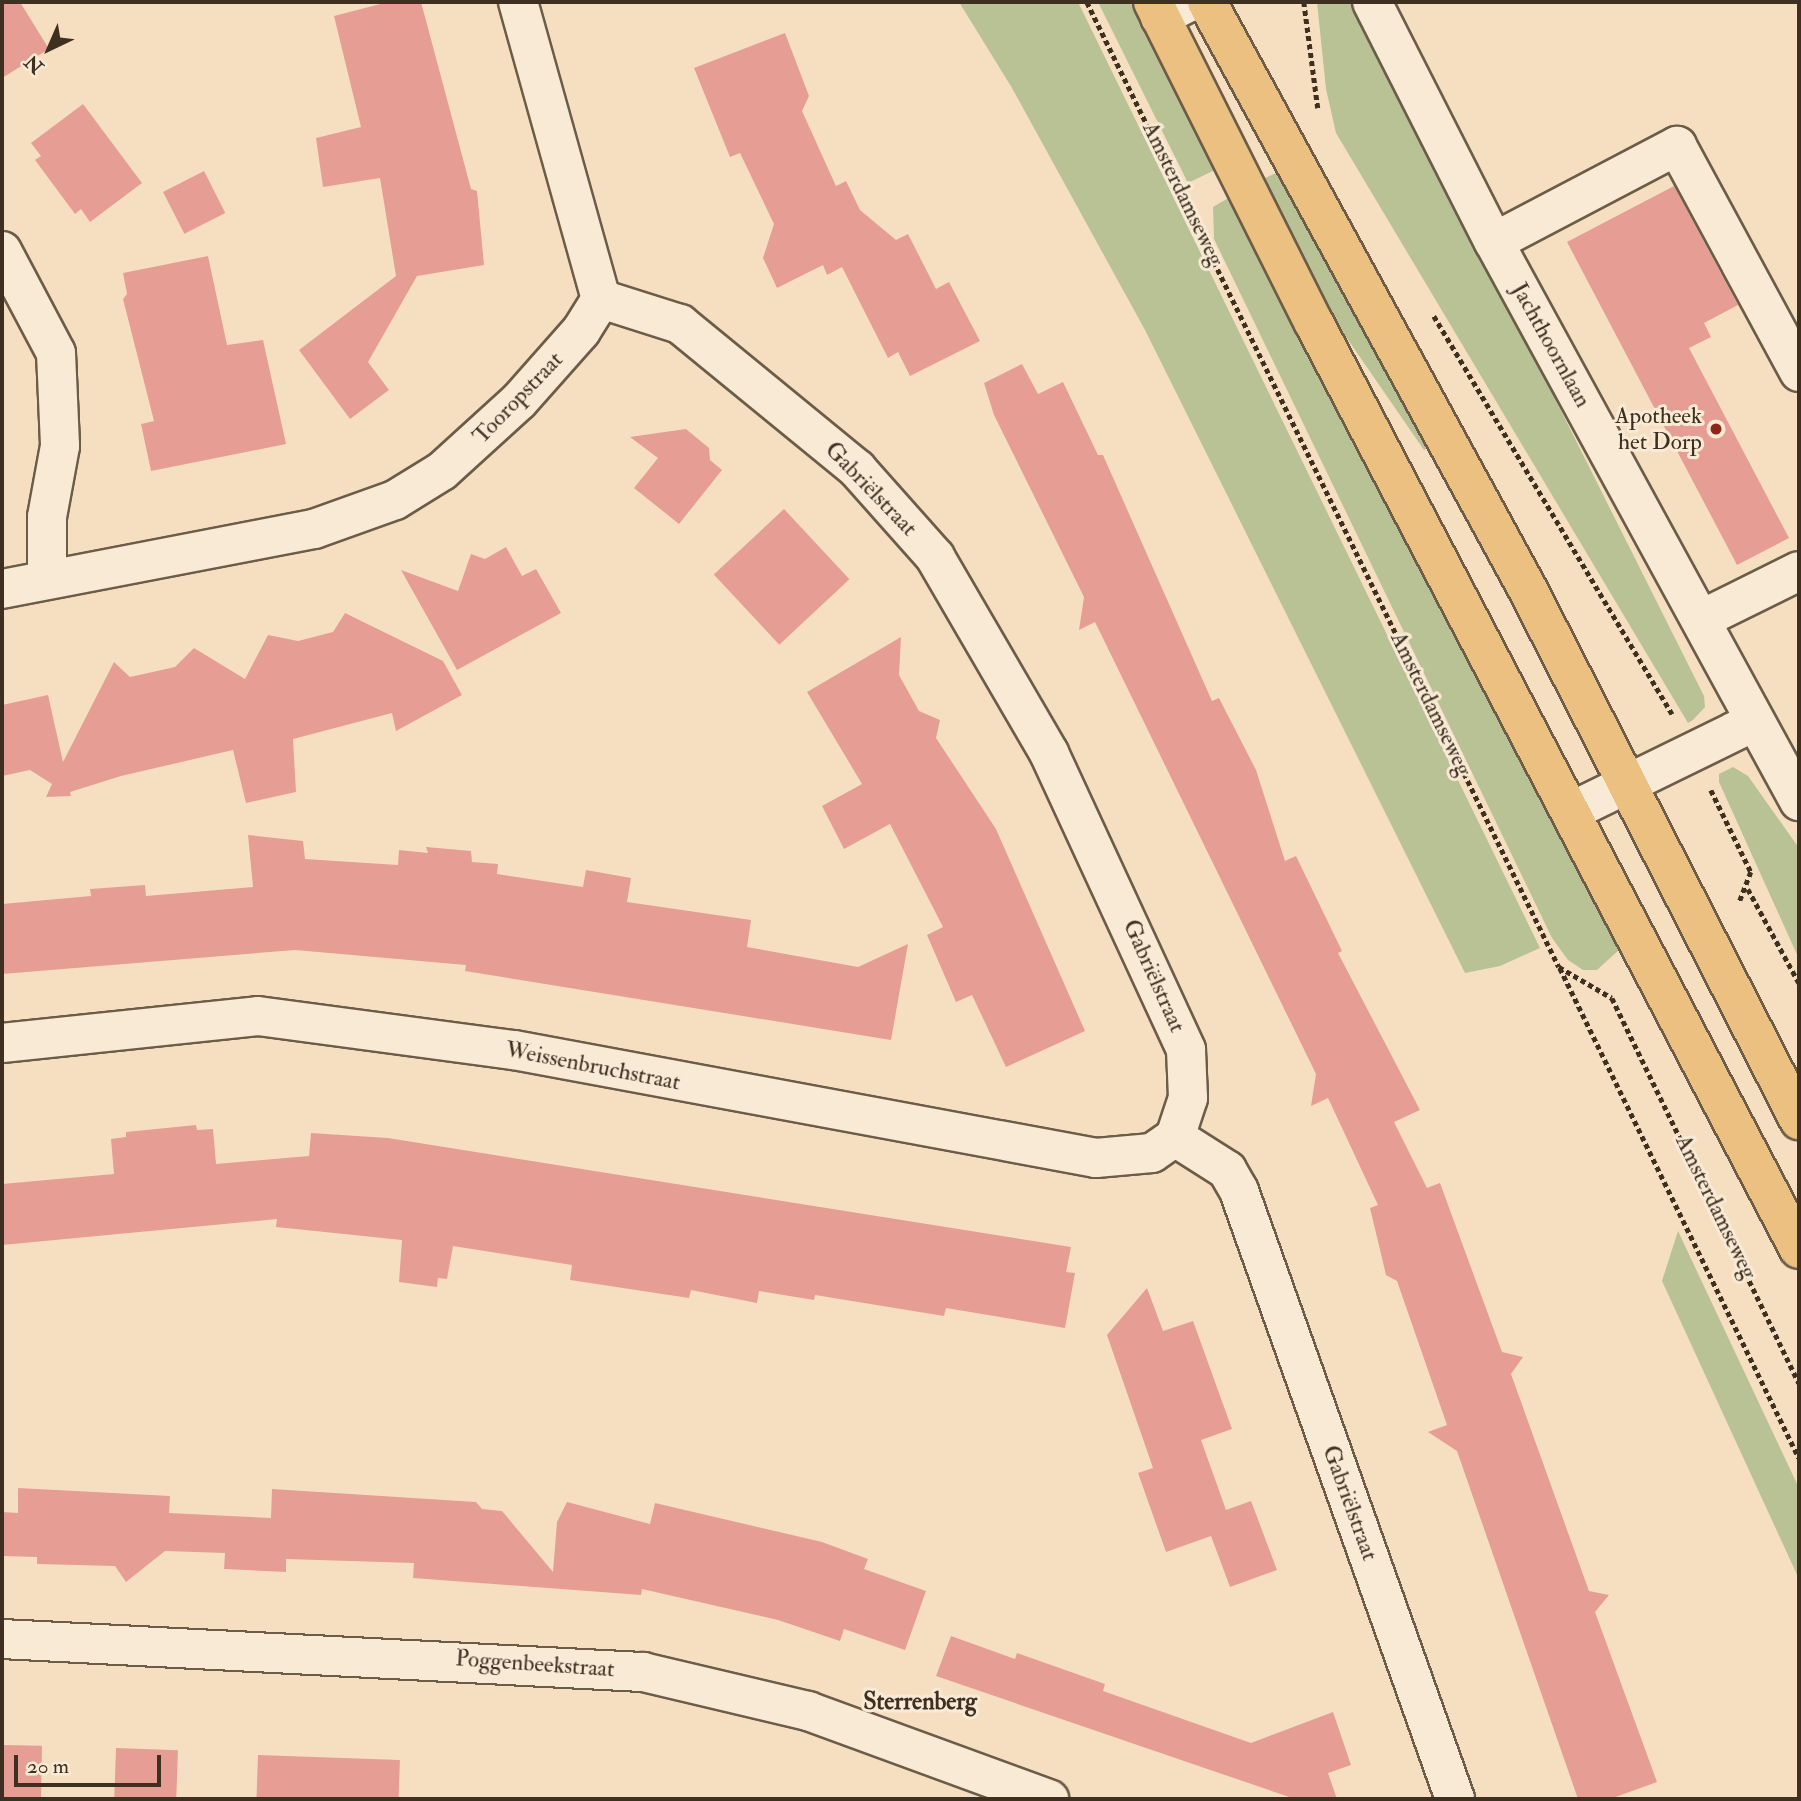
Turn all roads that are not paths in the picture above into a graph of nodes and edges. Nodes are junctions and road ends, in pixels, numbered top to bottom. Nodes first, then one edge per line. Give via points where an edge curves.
1 (518, 2) edge
2 (1207, 2) edge
3 (1372, 2) edge
4 (1168, 7) edge
5 (1494, 242) junction
6 (2, 251) edge
7 (601, 299) junction
8 (1799, 372) edge
9 (47, 579) junction
10 (1796, 581) edge
11 (2, 589) edge
12 (1702, 619) junction
13 (1754, 722) junction
14 (1629, 783) junction
15 (1799, 801) edge
16 (1572, 811) junction
17 (2, 1043) edge
18 (1799, 1120) edge
19 (1175, 1137) junction
20 (1799, 1248) edge
21 (2, 1639) edge
22 (1049, 1799) edge
23 (1455, 1799) edge

1 - 7 street
2 - 14 main road
3 - 5 street, Jachthoornlaan
4 - 16 main road via 1314,323
5 - 8 street via 1677,146
5 - 12 street, Jachthoornlaan
6 - 9 street via 56,353 60,446 47,517
7 - 9 street, Tooropstraat via 581,331 491,432 395,500 314,529
7 - 19 street, Gabriëlstraat via 664,316 697,335 857,469 935,557 1049,753 1186,1050 1188,1098
9 - 11 street, Tooropstraat
10 - 12 street
12 - 13 street, Jachthoornlaan
13 - 14 street
13 - 15 street, Jachthoornlaan
14 - 16 street
14 - 18 main road
16 - 20 main road
17 - 19 street, Weissenbruchstraat via 258,1016 514,1050 1096,1158 1152,1153
19 - 23 street, Gabriëlstraat via 1234,1179
21 - 22 street, Poggenbeekstraat via 643,1672 808,1711

